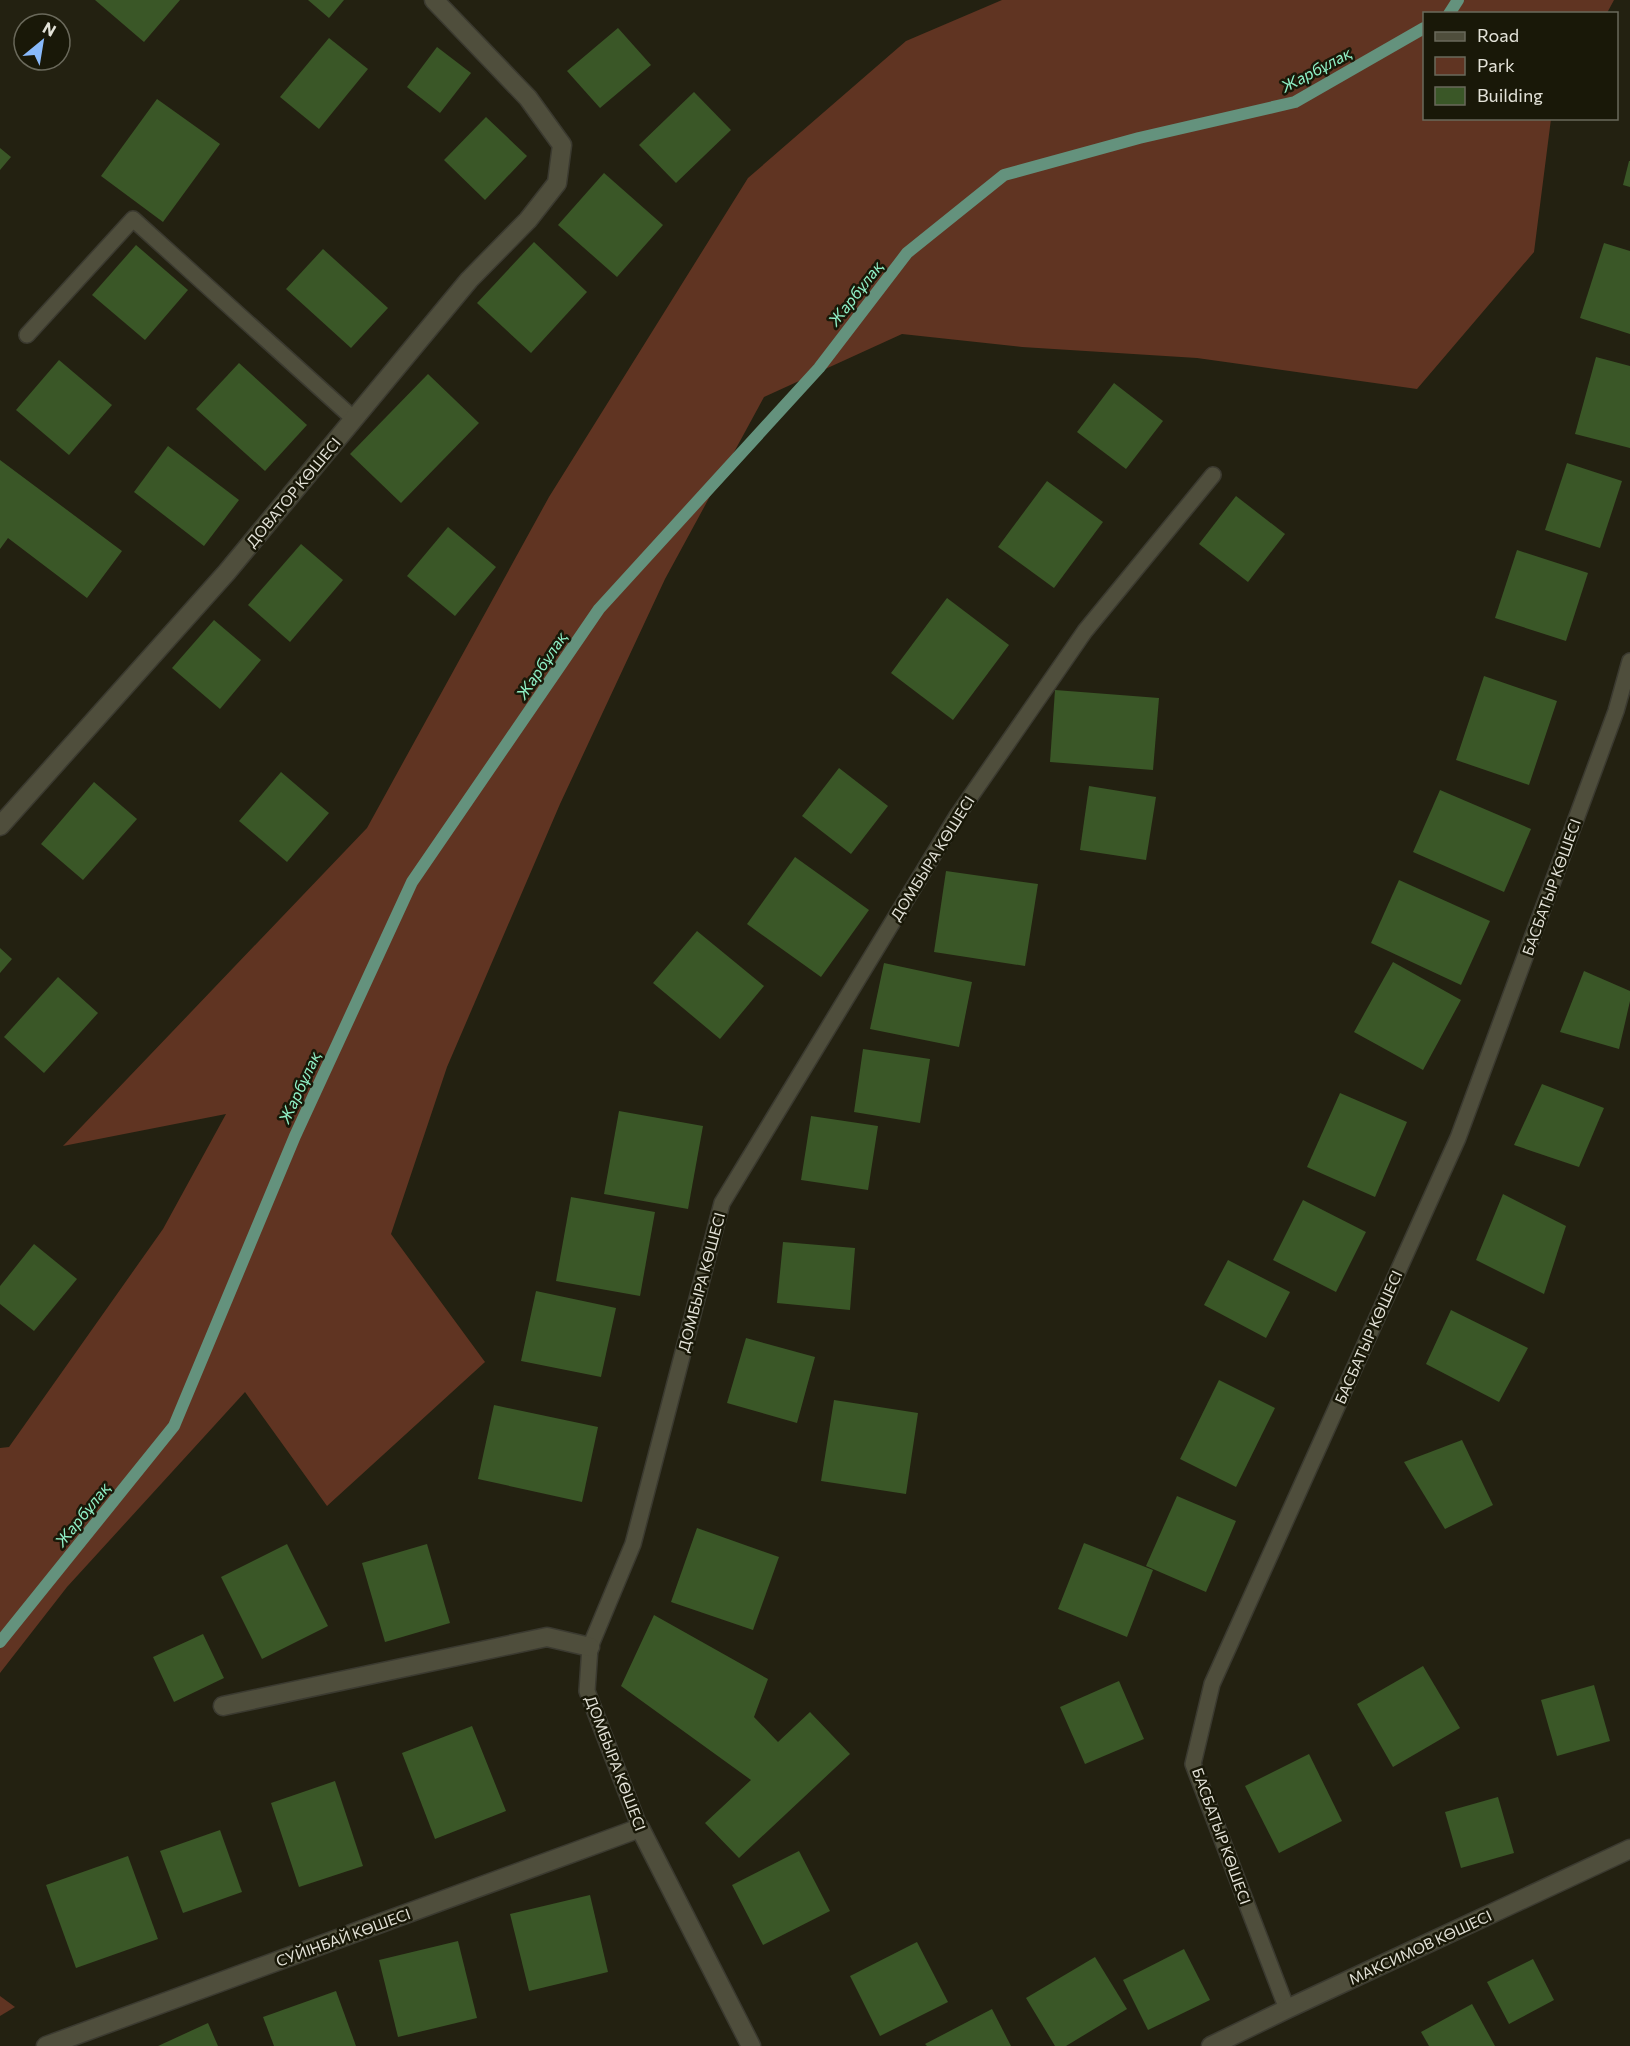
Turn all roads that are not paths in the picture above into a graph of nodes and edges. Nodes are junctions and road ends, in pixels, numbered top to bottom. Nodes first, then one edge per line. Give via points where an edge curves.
1 (434, 0) edge
2 (27, 334) dead end
3 (354, 419) junction
4 (1213, 475) dead end
5 (1630, 661) edge
6 (0, 826) edge
7 (590, 1647) junction
8 (223, 1706) dead end
9 (640, 1828) junction
10 (1630, 1849) edge
11 (1287, 2009) junction
12 (46, 2046) edge
13 (751, 2046) edge
14 (1211, 2046) edge

1 - 3 street, ДОВАТОР КӨШЕСІ via 528,98 562,145 557,183 528,220 469,280
2 - 3 lane via 133,219
3 - 6 street, ДОВАТОР КӨШЕСІ via 227,572
4 - 7 lane, ДОМБЫРА КӨШЕСІ via 1086,631 957,816 722,1203 633,1544
5 - 11 lane, БАСБАТЫР КӨШЕСІ via 1616,711 1458,1138 1212,1684 1193,1764
7 - 8 street via 547,1637
7 - 9 lane, ДОМБЫРА КӨШЕСІ via 587,1691
9 - 12 street, СУЙІНБАЙ КӨШЕСІ
9 - 13 street, ДОМБЫРА КӨШЕСІ
10 - 11 street, МАКСИМОВ КӨШЕСІ
11 - 14 street, МАКСИМОВ КӨШЕСІ

